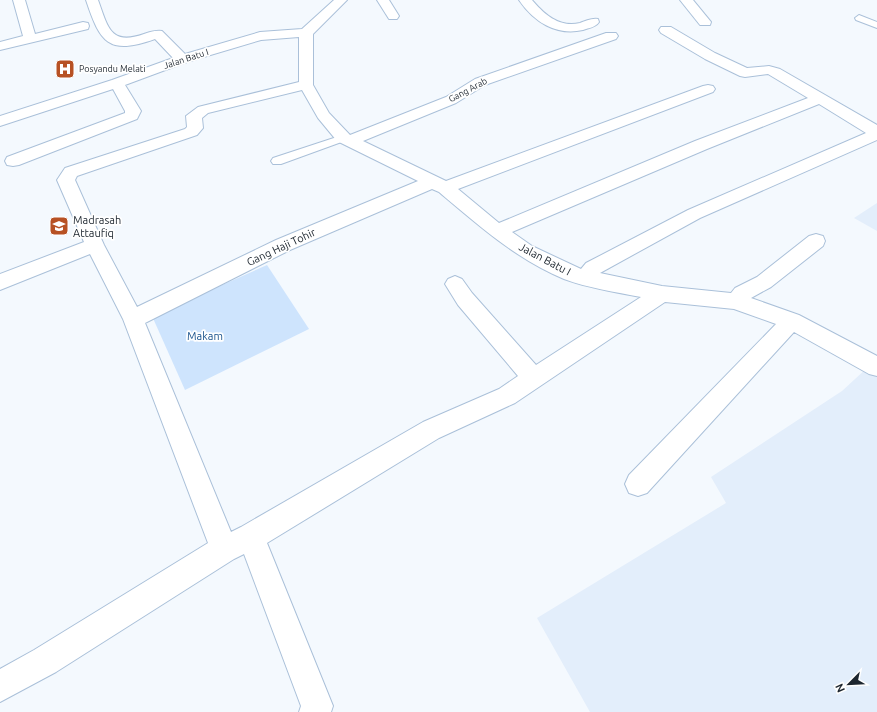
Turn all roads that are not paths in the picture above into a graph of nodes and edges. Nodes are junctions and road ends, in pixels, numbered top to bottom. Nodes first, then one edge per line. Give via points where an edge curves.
1 (19, 0) edge
2 (94, 0) edge
3 (341, 0) edge
4 (383, 0) edge
5 (525, 0) edge
6 (686, 0) edge
7 (393, 16) dead end
8 (859, 18) dead end
9 (594, 22) dead end
10 (705, 22) dead end
11 (877, 25) edge
12 (83, 26) dead end
13 (666, 30) dead end
14 (306, 33) junction
15 (611, 36) dead end
16 (30, 38) junction
17 (0, 46) edge
18 (182, 59) junction
19 (117, 83) junction
20 (306, 85) junction
21 (708, 89) dead end
22 (820, 98) junction
23 (0, 121) edge
24 (346, 140) junction
25 (13, 160) dead end
26 (277, 161) dead end
27 (439, 185) junction
28 (497, 230) junction
29 (816, 241) dead end
30 (95, 245) junction
31 (585, 278) junction
32 (0, 282) edge
33 (455, 284) dead end
34 (662, 294) junction
35 (735, 301) junction
36 (133, 319) junction
37 (792, 321) junction
38 (877, 367) edge
39 (534, 379) junction
40 (638, 484) dead end
41 (251, 537) junction
42 (224, 549) junction
43 (0, 686) edge
44 (315, 712) edge

1 - 16 street
2 - 18 street via 108,36 117,42 131,42 157,34
3 - 14 street
4 - 7 street
5 - 9 street via 556,27 569,28
6 - 10 street
8 - 11 lane
12 - 16 street
13 - 22 street via 745,73 769,70
14 - 18 street, Jalan Batu I via 260,36
14 - 20 street, Jalan Batu I
15 - 24 street, Gang Arab via 480,82 451,100
16 - 17 street
18 - 19 street, Jalan Batu I
19 - 23 street, Jalan Batu I
19 - 25 street via 134,111 132,116
20 - 24 street, Jalan Batu I via 323,115
20 - 30 street via 202,110 194,116 194,128 184,135 71,172 66,180
21 - 27 street, Gang Haji Tohir
22 - 28 street
22 - 31 street via 872,129 874,133 865,140 694,214 593,268
24 - 26 lane
24 - 27 street, Jalan Batu I
27 - 28 street, Jalan Batu I
27 - 36 street, Gang Haji Tohir via 283,244
28 - 31 street, Jalan Batu I via 525,251
29 - 35 street
30 - 32 street
30 - 36 street
31 - 34 street, Jalan Batu I
33 - 39 street
34 - 35 street, Jalan Batu I
34 - 39 street
35 - 37 street, Jalan Batu I
36 - 42 street
37 - 38 street, Jalan Batu I
37 - 40 street
39 - 41 street via 507,396 431,430
41 - 42 street
41 - 44 street via 317,706
42 - 43 street via 45,661

